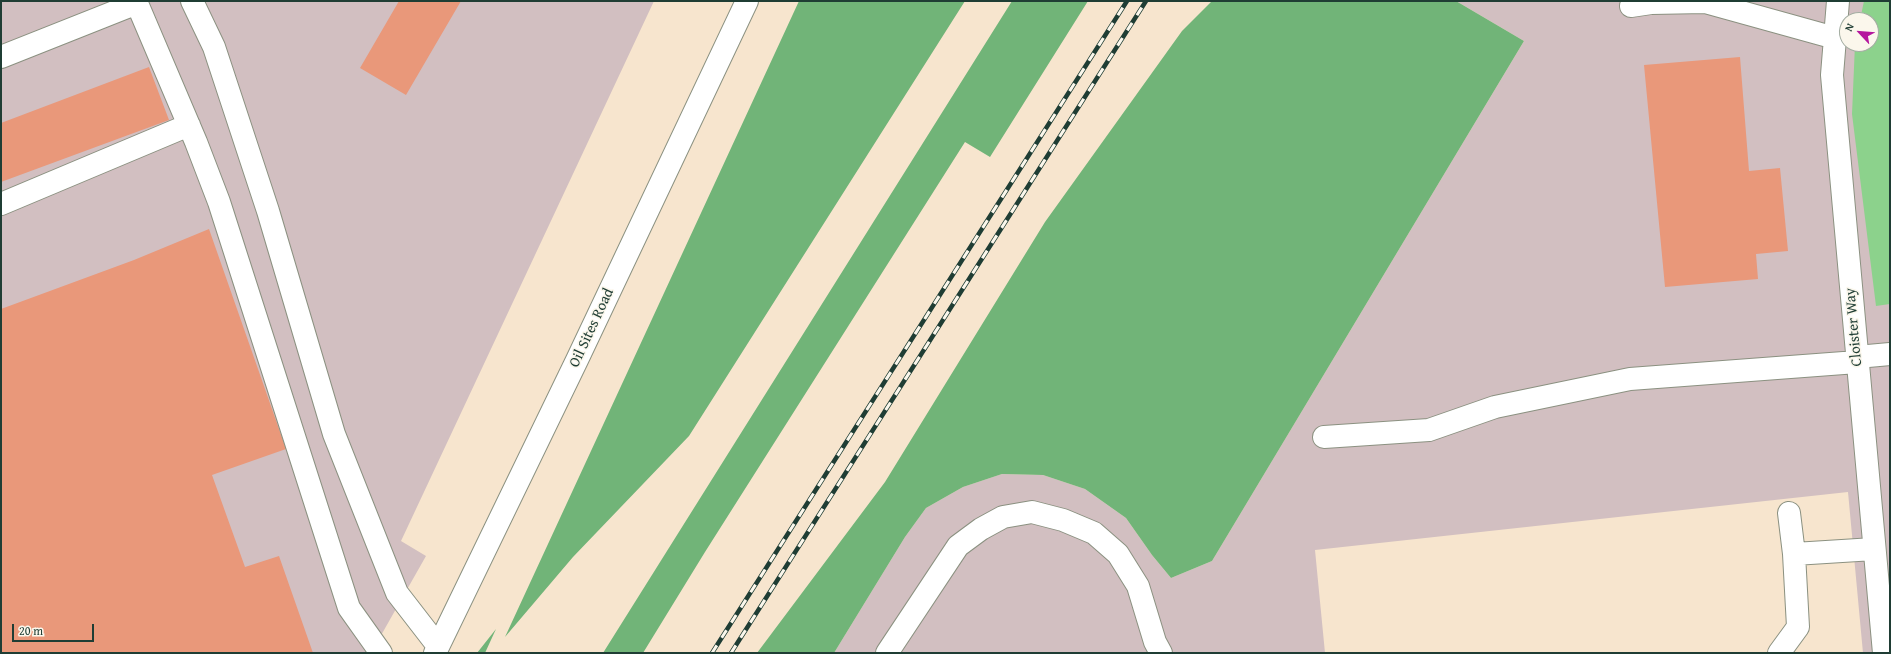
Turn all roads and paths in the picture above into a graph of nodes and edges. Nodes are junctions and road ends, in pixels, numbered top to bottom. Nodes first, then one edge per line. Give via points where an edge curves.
1 (192, 1) edge
2 (747, 1) edge
3 (1838, 1) edge
4 (136, 2) edge
5 (1631, 6) dead end
6 (1835, 38) junction
7 (1, 57) edge
8 (189, 125) junction
9 (1, 204) edge
10 (1890, 354) edge
11 (1857, 360) junction
12 (1324, 438) dead end
13 (1789, 513) dead end
14 (1874, 549) junction
15 (1794, 554) junction
16 (436, 650) edge
17 (381, 653) edge
18 (887, 653) edge
19 (1161, 653) edge
20 (1779, 653) edge
21 (1884, 653) edge

1 - 16 street via 214,47 268,211 334,434 397,593
2 - 16 street, Oil Sites Road
3 - 6 street, Cloister Way
4 - 7 street
4 - 8 street
5 - 6 street via 1705,2
6 - 11 street, Cloister Way via 1832,75
8 - 9 street
8 - 17 street via 220,202 349,608
10 - 11 street
11 - 12 street via 1630,378 1495,407 1429,430
11 - 14 street, Cloister Way
13 - 15 street
14 - 15 street
14 - 21 street, Cloister Way
15 - 20 street via 1798,626
18 - 19 street via 958,546 1003,517 1032,512 1063,520 1094,533 1118,554 1138,586 1155,642

